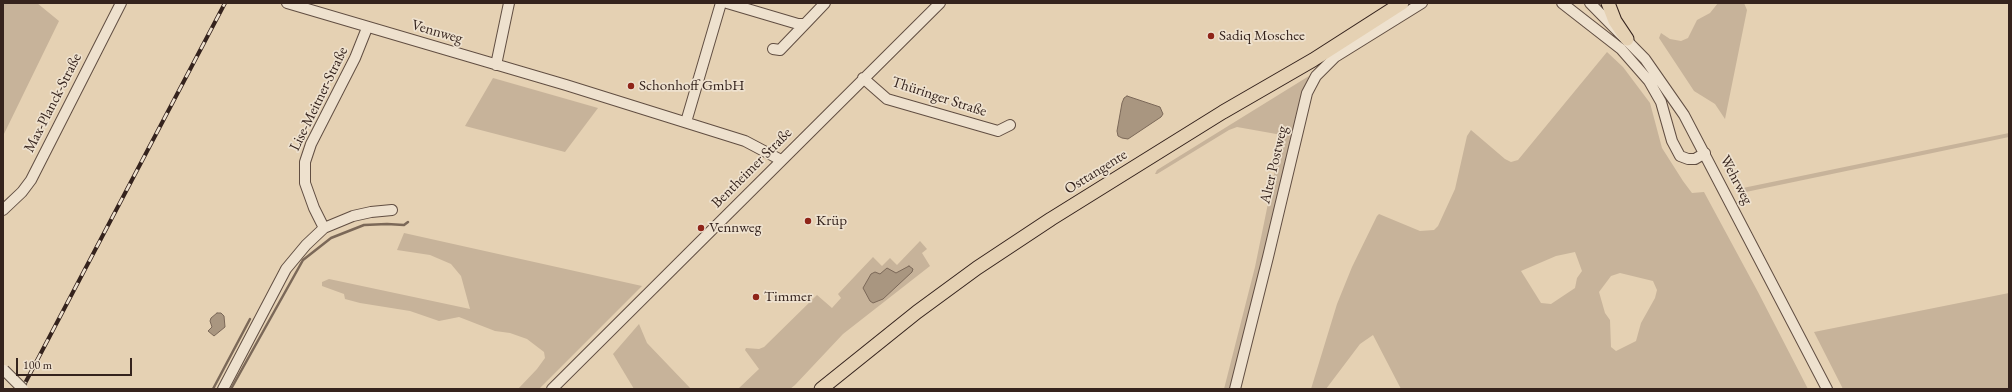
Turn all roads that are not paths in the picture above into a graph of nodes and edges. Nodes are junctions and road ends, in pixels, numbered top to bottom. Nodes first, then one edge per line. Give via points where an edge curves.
1 (121, 3) edge
2 (287, 3) edge
3 (509, 3) edge
4 (721, 3) edge
5 (727, 3) edge
6 (824, 3) edge
7 (940, 3) edge
8 (1402, 3) edge
9 (1422, 3) edge
10 (1562, 3) edge
11 (1590, 3) edge
12 (1608, 3) edge
13 (805, 24) junction
14 (368, 28) junction
15 (1627, 39) junction
16 (773, 49) dead end
17 (496, 65) junction
18 (863, 78) junction
19 (686, 122) junction
20 (1010, 125) dead end
21 (1705, 153) junction
22 (781, 160) junction
23 (3, 210) edge
24 (392, 210) dead end
25 (324, 228) junction
26 (3, 370) edge
27 (23, 389) edge
28 (223, 389) edge
29 (552, 389) edge
30 (821, 389) edge
31 (1235, 389) edge
32 (1827, 389) edge

1 - 23 street, Max-Planck-Straße via 31,180 18,197
2 - 14 street, Vennweg
3 - 17 street
4 - 19 street
5 - 13 street via 793,23
6 - 13 street
7 - 18 street, Bentheimer Straße
8 - 30 main road, Osttangente via 1045,223 977,268 917,312
9 - 31 street, Alter Postweg via 1335,57 1316,76 1307,93
10 - 21 street via 1621,49 1649,81 1661,102 1672,141 1680,156 1695,159
11 - 15 street, Wehrweg
12 - 15 main road via 1615,21
13 - 16 street via 780,50
14 - 17 street, Vennweg
14 - 25 street, Lise-Meitner-Straße via 311,144 305,162 305,183
15 - 21 street, Wehrweg via 1664,84
17 - 19 street, Vennweg
18 - 20 street, Thüringer Straße via 887,99 998,131
18 - 22 street, Bentheimer Straße
19 - 22 street, Vennweg via 751,143
21 - 32 street, Wehrweg
22 - 29 street, Bentheimer Straße
24 - 25 street via 359,215
25 - 28 street via 286,269
26 - 27 street, bridge

